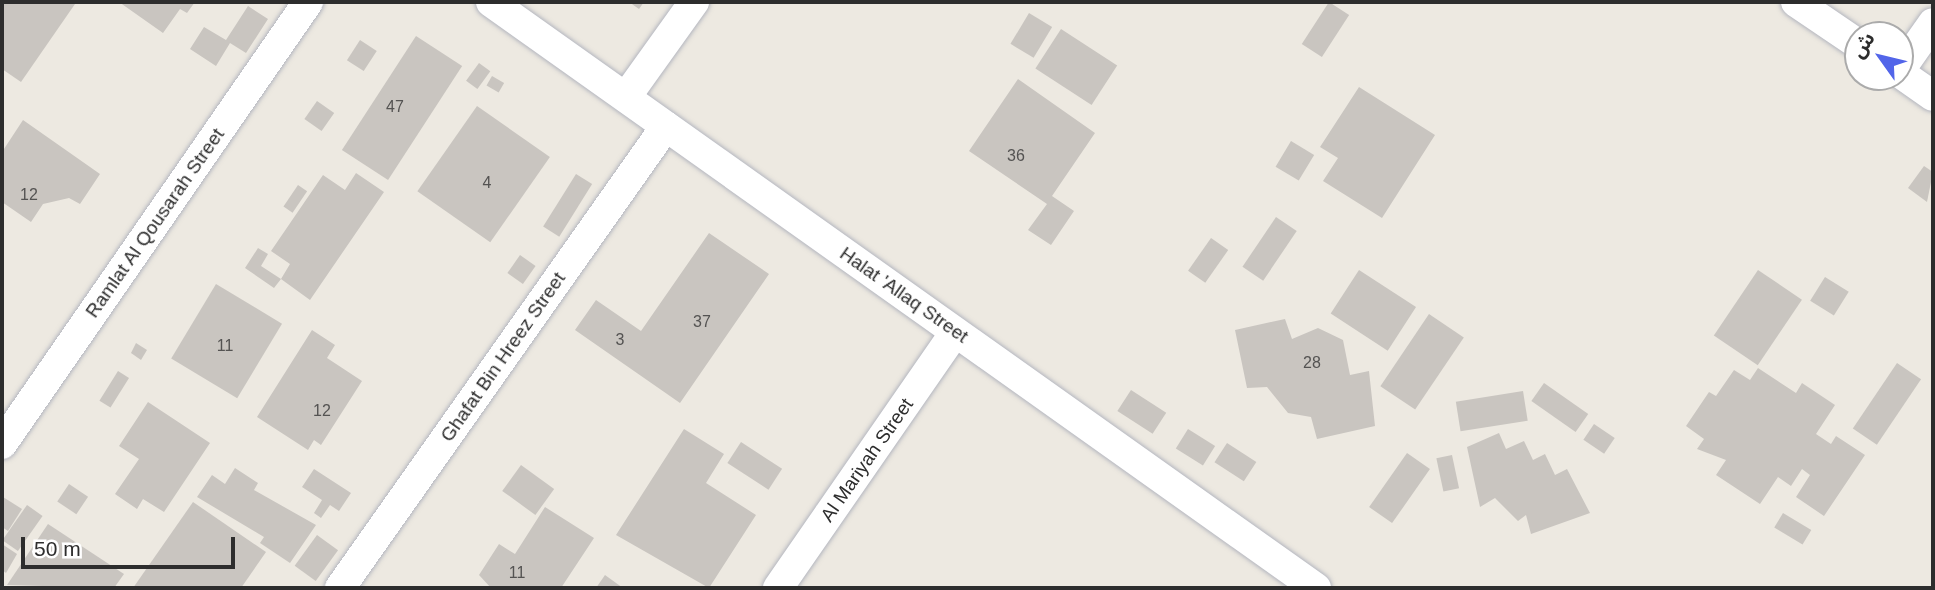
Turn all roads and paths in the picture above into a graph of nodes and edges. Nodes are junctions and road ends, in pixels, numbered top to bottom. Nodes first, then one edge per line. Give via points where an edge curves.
1 (308, 2) edge
2 (491, 2) edge
3 (694, 2) edge
4 (1796, 2) edge
5 (1933, 23) edge
6 (1844, 35) edge
7 (1914, 51) edge
8 (1914, 82) edge
9 (1933, 96) edge
10 (626, 97) junction
11 (666, 126) junction
12 (955, 332) junction
13 (2, 444) edge
14 (340, 588) edge
15 (778, 588) edge
16 (1316, 588) edge

1 - 13 street, Ramlat Al Qousarah Street
2 - 10 street, Halat 'Allaq Street
3 - 10 street
4 - 6 street
5 - 7 street
8 - 9 street
10 - 11 street, Halat 'Allaq Street
11 - 12 street, Halat 'Allaq Street
11 - 14 street, Ghafat Bin Hreez Street
12 - 15 street, Al Mariyah Street
12 - 16 street, Halat 'Allaq Street

